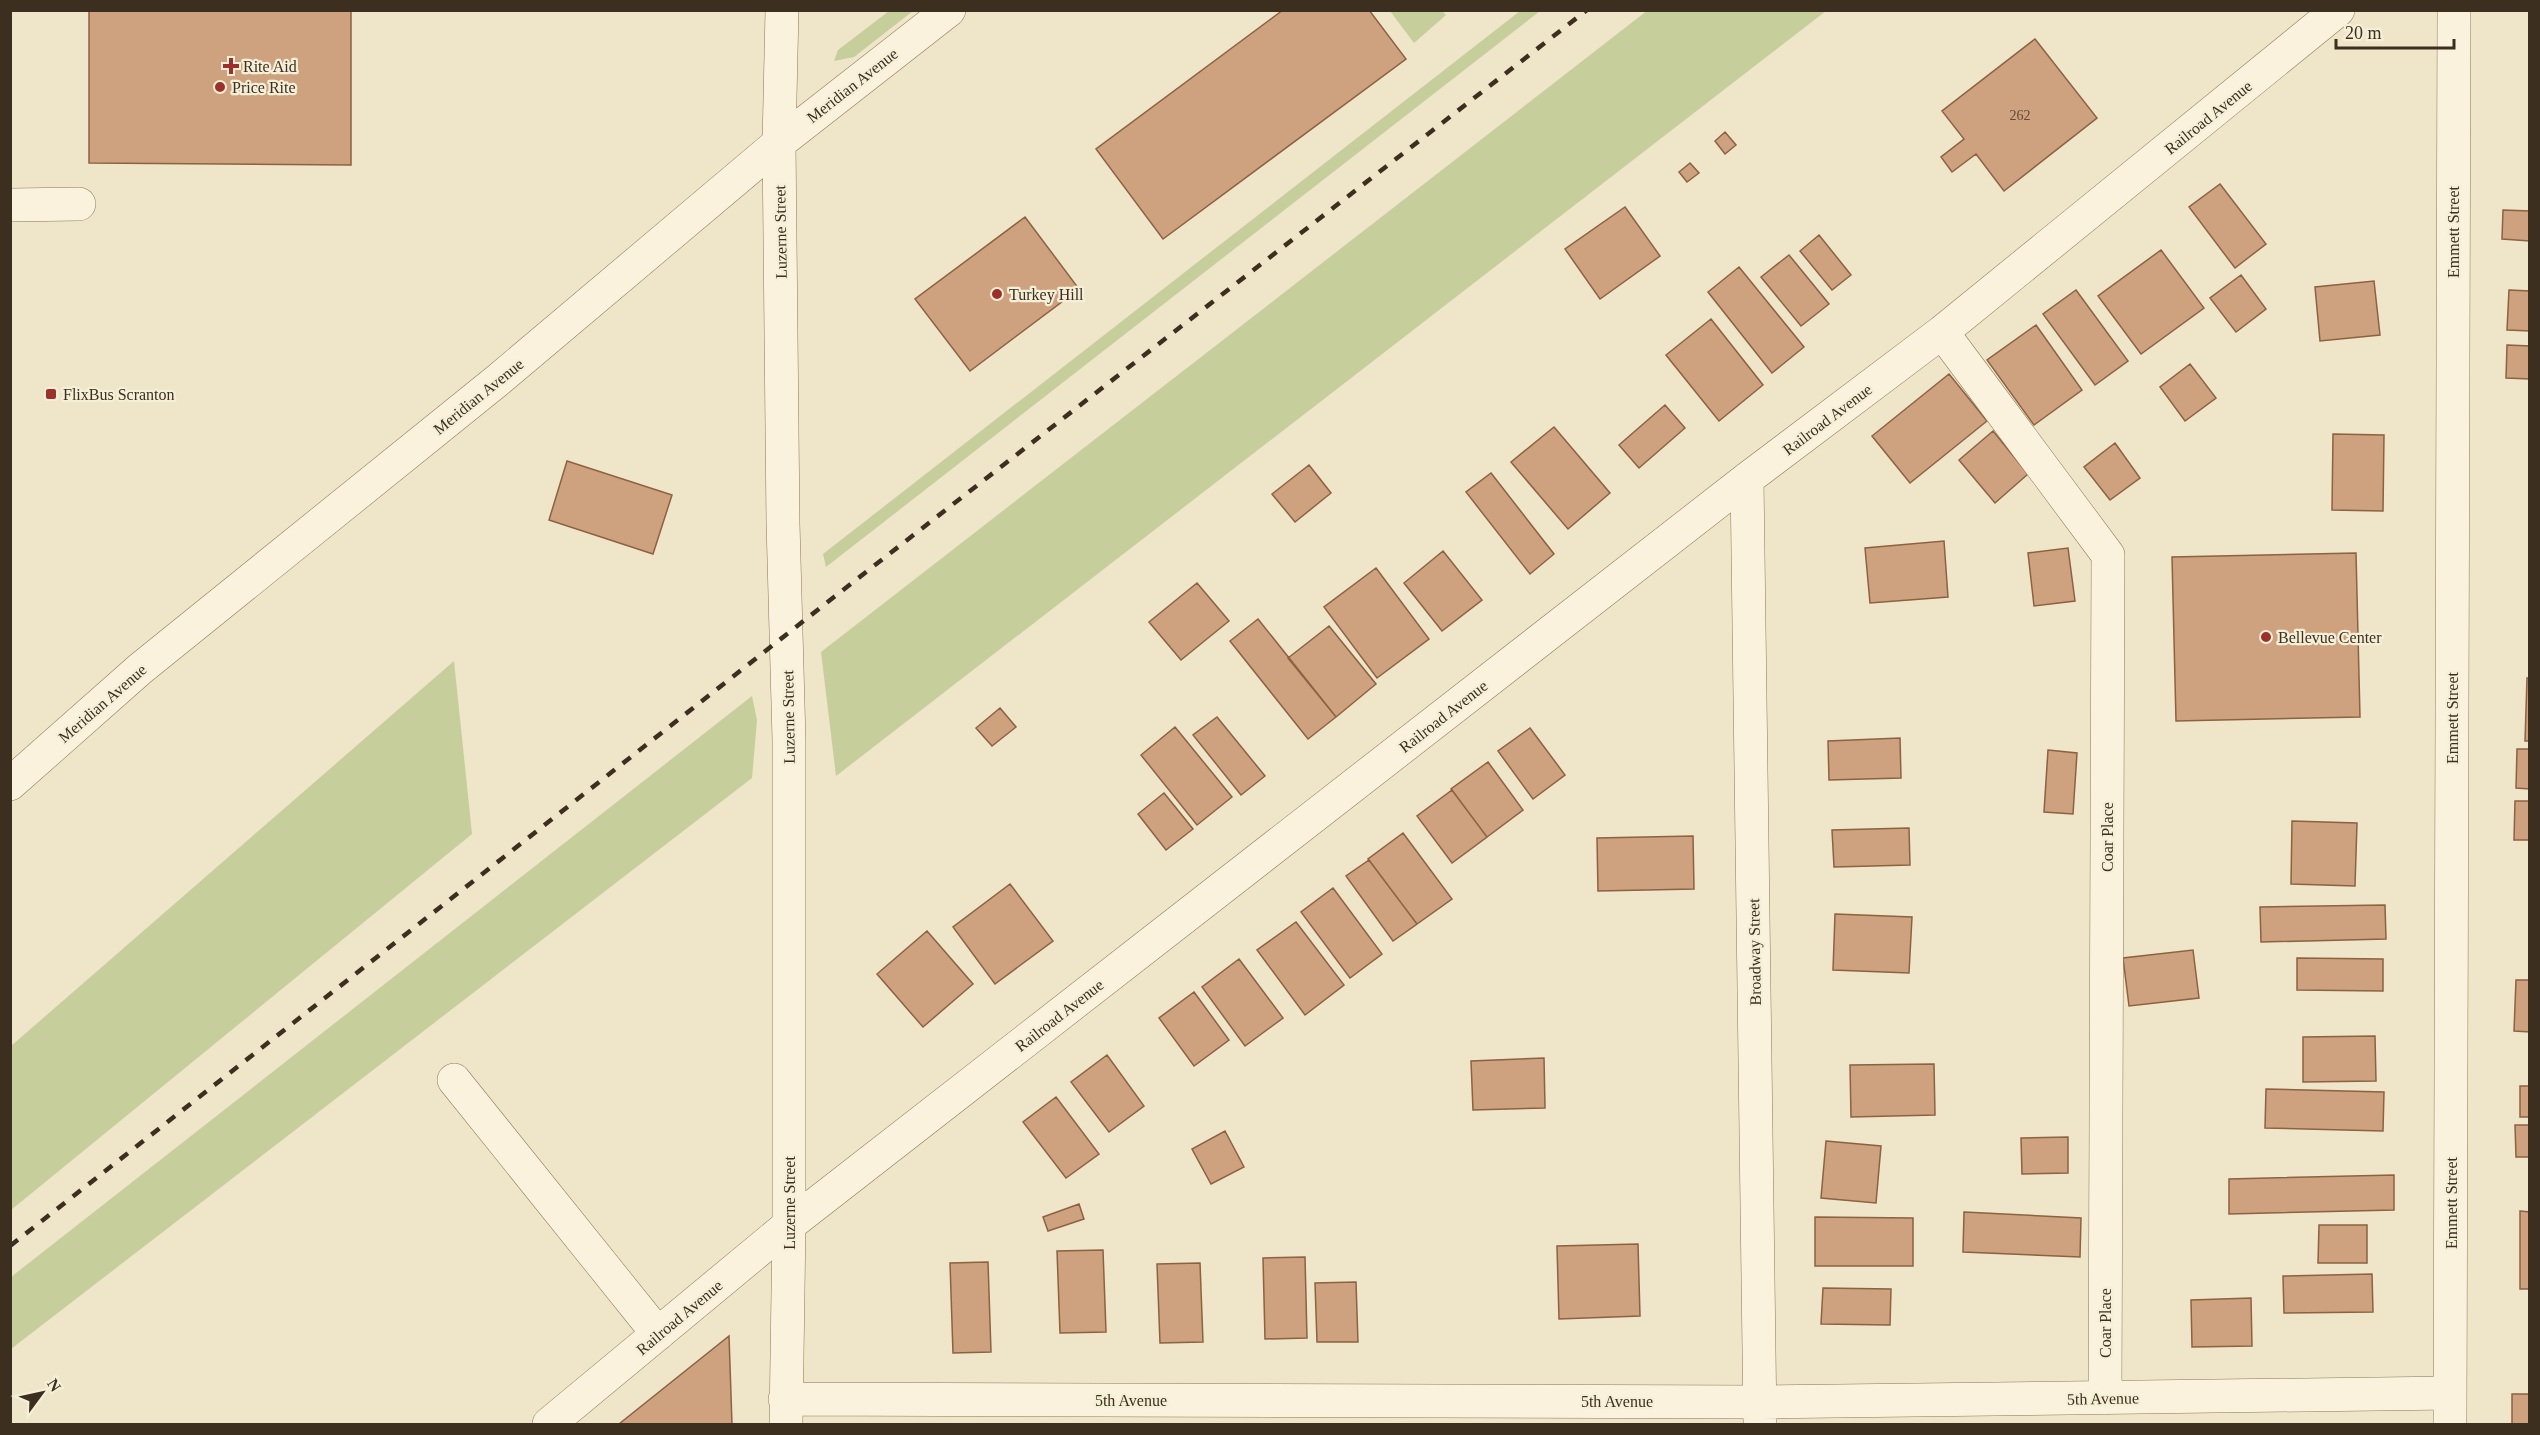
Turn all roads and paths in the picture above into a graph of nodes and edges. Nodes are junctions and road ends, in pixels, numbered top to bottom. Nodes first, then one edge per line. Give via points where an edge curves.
1 (782, 10) edge
2 (949, 10) edge
3 (2338, 10) edge
4 (2454, 10) edge
5 (779, 143) junction
6 (79, 204) dead end
7 (10, 205) edge
8 (1941, 332) junction
9 (1747, 479) junction
10 (10, 784) edge
11 (454, 1080) dead end
12 (789, 1225) junction
13 (658, 1334) junction
14 (2105, 1398) junction
15 (2450, 1409) edge
16 (785, 1412) edge
17 (1760, 1413) edge
18 (549, 1425) edge

1 - 5 street, Luzerne Street
2 - 5 street, Meridian Avenue
3 - 8 street, Railroad Avenue
4 - 15 street, Emmett Street
5 - 10 street, Meridian Avenue via 498,380 140,669
5 - 12 street, Luzerne Street via 789,740
6 - 7 street
8 - 9 street, Railroad Avenue
8 - 14 street, Coar Place via 2108,555
9 - 12 street, Railroad Avenue
9 - 17 street, Broadway Street
11 - 13 street
12 - 13 street, Railroad Avenue
12 - 16 street, Luzerne Street
13 - 18 street, Railroad Avenue
14 - 15 street, 5th Avenue
14 - 17 street, 5th Avenue
16 - 17 street, 5th Avenue

